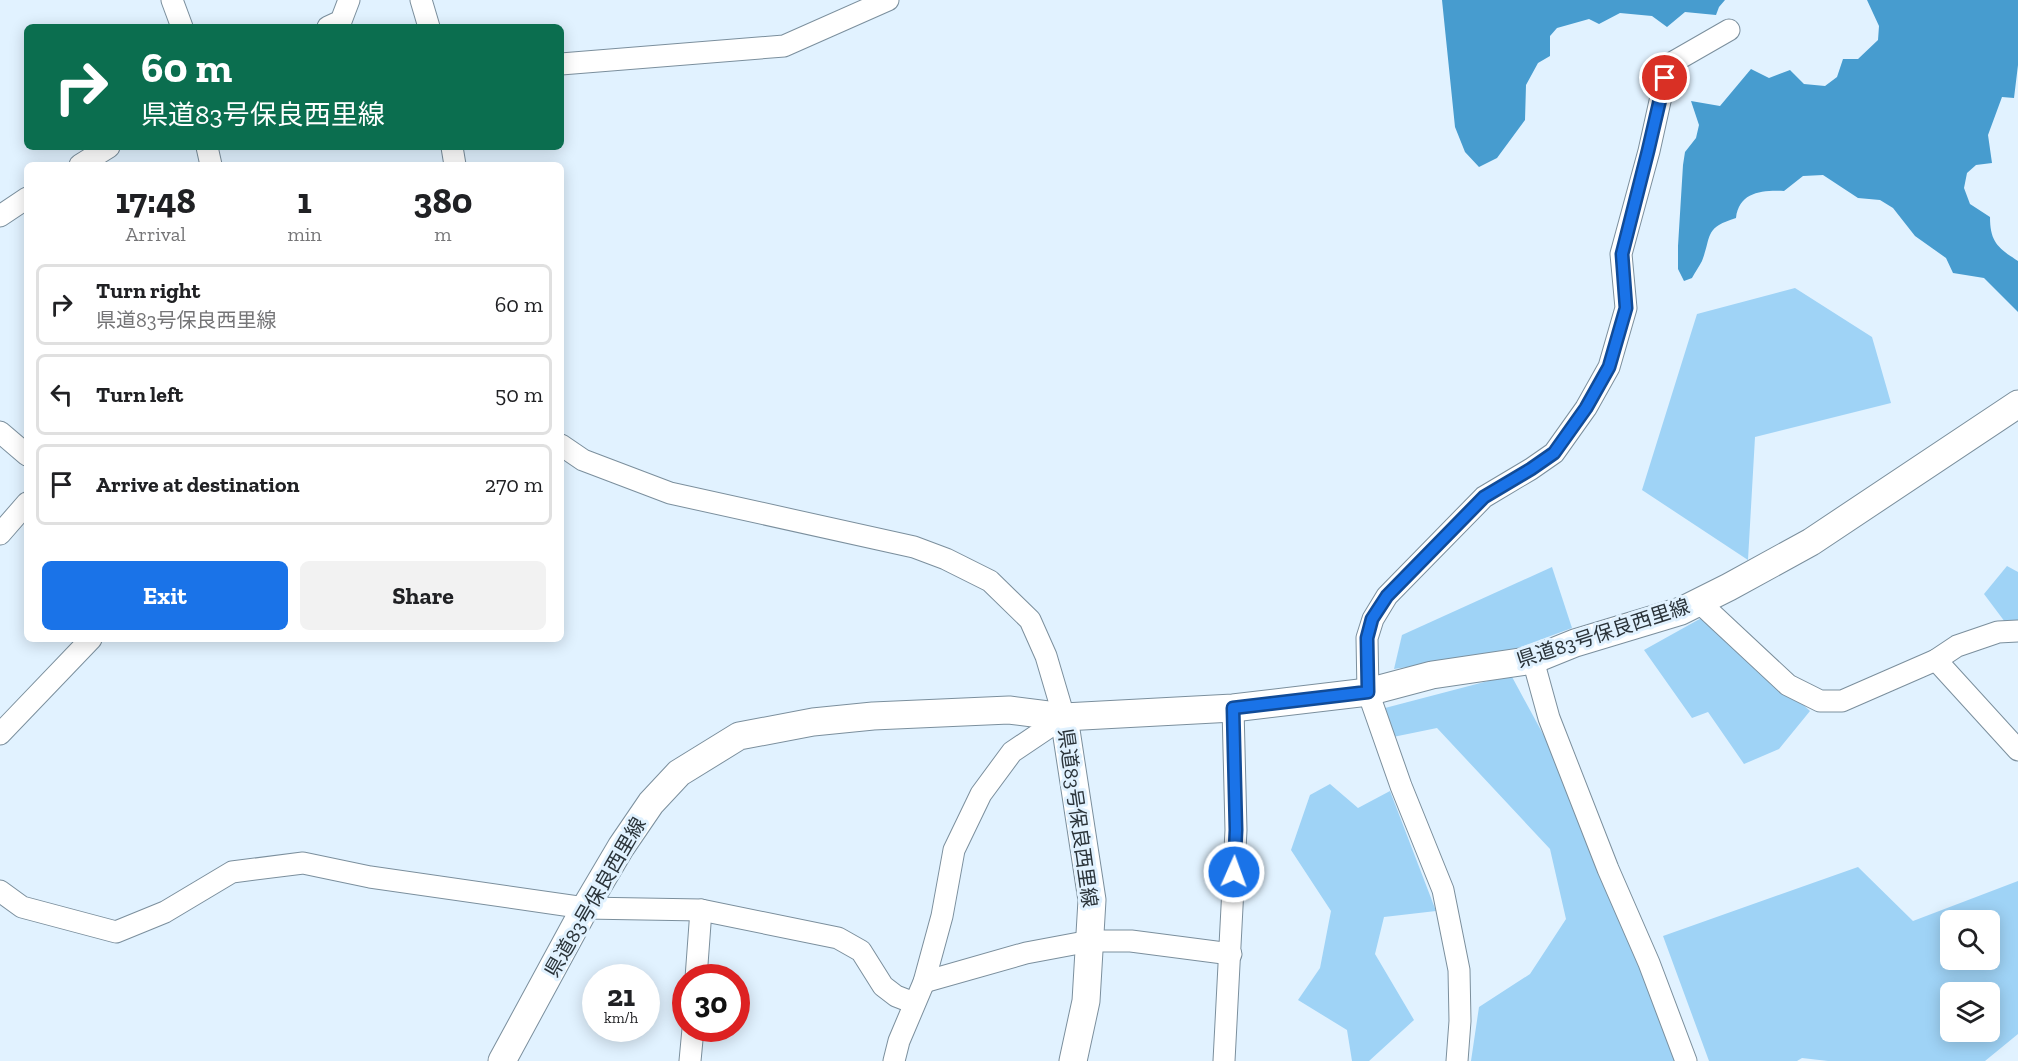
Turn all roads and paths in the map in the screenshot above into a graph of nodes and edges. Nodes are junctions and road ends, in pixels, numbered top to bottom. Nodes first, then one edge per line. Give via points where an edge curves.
1 (172, 0) edge
2 (349, 0) edge
3 (421, 0) edge
4 (888, 0) edge
5 (181, 24) edge
6 (339, 24) edge
7 (428, 24) edge
8 (1729, 30) dead end
9 (564, 64) edge
10 (104, 150) edge
11 (85, 162) edge
12 (24, 200) edge
13 (0, 216) edge
14 (2018, 404) edge
15 (0, 432) edge
16 (564, 447) edge
17 (24, 452) edge
18 (24, 506) edge
19 (0, 534) edge
20 (1699, 602) junction
21 (2018, 631) edge
22 (88, 642) edge
23 (1533, 660) junction
24 (1936, 660) junction
25 (1368, 692) junction
26 (1233, 708) junction
27 (1064, 717) junction
28 (0, 734) edge
29 (2018, 750) edge
30 (0, 891) edge
31 (585, 908) junction
32 (701, 910) junction
33 (1090, 941) junction
34 (1231, 954) junction
35 (697, 964) edge
36 (924, 982) junction
37 (914, 1003) junction
38 (692, 1042) edge
39 (502, 1061) edge
40 (690, 1061) edge
41 (894, 1061) edge
42 (1073, 1061) edge
43 (1224, 1061) edge
44 (1457, 1061) edge
45 (1686, 1061) edge

1 - 5 street
2 - 6 street
3 - 7 street
4 - 9 street via 784,46
8 - 25 street via 1668,65 1622,254 1626,308 1609,367 1554,453 1484,497 1387,596 1372,619 1367,638
10 - 11 street
12 - 13 street
14 - 20 main road, 県道83号保良西里線 via 1811,542
15 - 17 street
16 - 27 street via 582,460 670,493 915,547 990,581 1030,620 1046,656
18 - 19 street
20 - 23 main road, 県道83号保良西里線
20 - 24 street via 1788,685 1820,701 1842,701
21 - 24 street via 1998,632 1957,646
22 - 28 street
23 - 25 main road, 県道83号保良西里線 via 1432,675
23 - 45 street via 1549,718
24 - 29 street
25 - 26 main road, 県道83号保良西里線
25 - 44 street via 1443,890 1459,970
26 - 27 main road, 県道83号保良西里線
26 - 34 street via 1236,830
27 - 31 main road, 県道83号保良西里線 via 1009,710 873,716 738,735 679,773 651,803
27 - 33 main road, 県道83号保良西里線 via 1092,900
27 - 36 street via 1012,752 981,794 954,850
30 - 31 street via 22,907 116,932 165,912 232,872 303,863 370,877
31 - 32 street
31 - 39 main road, 県道83号保良西里線
32 - 35 street
32 - 37 street via 838,938 861,951 883,986
33 - 34 street via 1131,941
33 - 36 street via 1026,953
33 - 42 main road, 県道83号保良西里線 via 1086,1001
34 - 43 street
36 - 37 street
37 - 41 street
38 - 40 street

